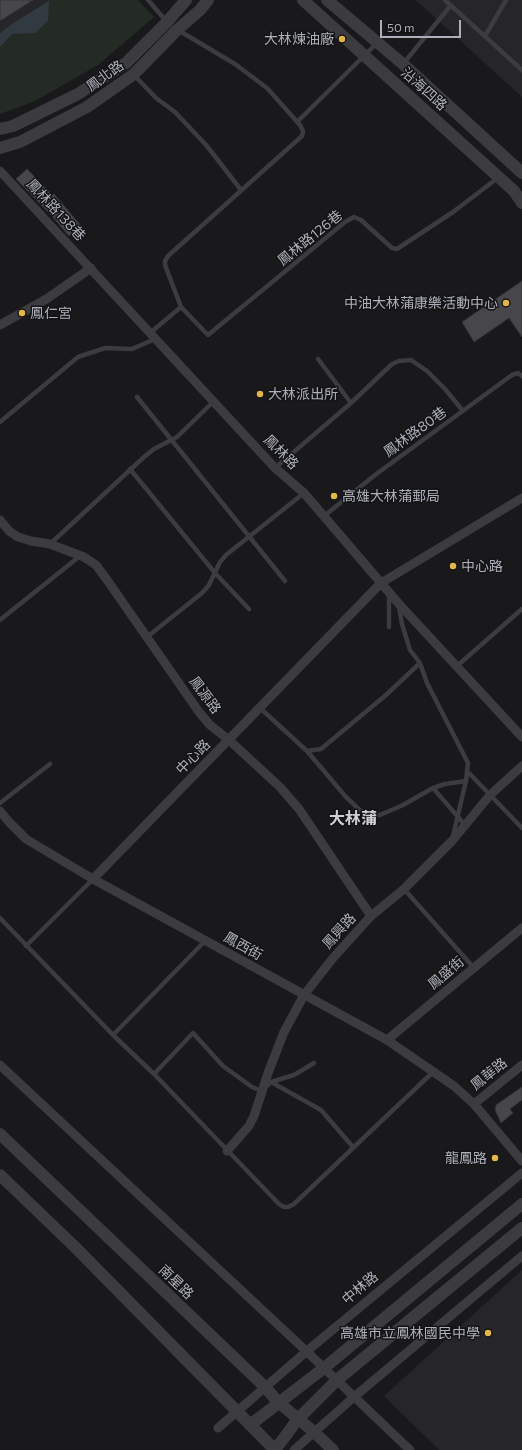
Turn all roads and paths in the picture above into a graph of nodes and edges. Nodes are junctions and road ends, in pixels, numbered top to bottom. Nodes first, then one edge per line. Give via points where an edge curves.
1 (148, 0) edge
2 (186, 0) edge
3 (208, 0) edge
4 (303, 0) edge
5 (327, 0) edge
6 (445, 0) edge
7 (506, 0) edge
8 (451, 5) junction
9 (167, 22) junction
10 (177, 30) junction
11 (485, 36) junction
12 (377, 42) junction
13 (364, 56) junction
14 (403, 64) junction
15 (522, 70) edge
16 (134, 74) junction
17 (297, 122) junction
18 (0, 129) edge
19 (0, 148) edge
20 (0, 171) edge
21 (522, 173) edge
22 (499, 177) junction
23 (241, 190) junction
24 (522, 203) edge
25 (91, 268) junction
26 (181, 306) junction
27 (0, 324) edge
28 (153, 336) junction
29 (318, 359) dead end
30 (522, 376) edge
31 (137, 397) dead end
32 (214, 401) junction
33 (351, 403) junction
34 (463, 411) junction
35 (0, 422) edge
36 (171, 440) junction
37 (275, 468) junction
38 (130, 469) junction
39 (304, 493) junction
40 (522, 498) edge
41 (324, 516) junction
42 (0, 520) edge
43 (249, 537) junction
44 (50, 544) junction
45 (80, 555) junction
46 (215, 573) junction
47 (285, 581) dead end
48 (382, 583) junction
49 (389, 592) junction
50 (398, 604) junction
51 (249, 609) dead end
52 (522, 609) edge
53 (0, 620) edge
54 (389, 627) dead end
55 (147, 637) junction
56 (420, 663) junction
57 (456, 666) junction
58 (260, 708) junction
59 (521, 735) edge
60 (229, 740) junction
61 (307, 751) junction
62 (50, 764) dead end
63 (522, 766) edge
64 (467, 770) junction
65 (466, 781) junction
66 (433, 788) junction
67 (490, 794) junction
68 (0, 803) edge
69 (0, 811) edge
70 (458, 816) junction
71 (465, 825) junction
72 (522, 828) edge
73 (452, 841) junction
74 (93, 879) junction
75 (404, 889) junction
76 (371, 916) junction
77 (0, 918) edge
78 (522, 928) edge
79 (205, 941) junction
80 (26, 946) junction
81 (474, 968) junction
82 (304, 995) junction
83 (113, 1034) junction
84 (388, 1040) junction
85 (314, 1063) dead end
86 (0, 1065) edge
87 (522, 1065) edge
88 (433, 1072) junction
89 (154, 1074) junction
90 (271, 1082) junction
91 (262, 1091) junction
92 (474, 1104) junction
93 (0, 1134) edge
94 (353, 1147) junction
95 (227, 1151) junction
96 (522, 1161) edge
97 (522, 1173) edge
98 (0, 1176) edge
99 (522, 1204) edge
100 (522, 1228) edge
101 (522, 1256) edge
102 (307, 1351) junction
103 (324, 1368) junction
104 (337, 1380) junction
105 (265, 1387) junction
106 (354, 1397) junction
107 (278, 1402) junction
108 (237, 1412) junction
109 (298, 1419) junction
110 (250, 1425) junction
111 (218, 1428) dead end
112 (314, 1432) junction
113 (275, 1450) edge
114 (294, 1450) edge
115 (333, 1450) edge
116 (410, 1450) edge

1 - 9 lane
2 - 9 street, 鳳北路
3 - 10 street, 鳳北路
4 - 13 street, 沿海四路
5 - 12 street, 沿海四路
6 - 8 lane
7 - 11 lane
8 - 11 lane
8 - 14 lane
9 - 10 lane
9 - 18 street, 鳳北路 via 126,63 78,94 13,126
10 - 16 street, 鳳北路
10 - 17 lane via 235,64 267,88
11 - 15 lane
12 - 13 lane
12 - 14 street, 沿海四路
13 - 17 lane
13 - 22 street, 沿海四路
14 - 21 street, 沿海四路
16 - 19 street, 鳳北路 via 87,107 20,142
16 - 23 lane via 207,146
17 - 23 lane via 303,131 302,136
20 - 25 street, 鳳林路138巷
22 - 24 street, 沿海四路
22 - 26 lane, 鳳林路126巷 via 453,212 397,249 392,248 361,220 354,218 345,222 208,335
23 - 26 lane via 165,261
25 - 27 street via 48,298
25 - 28 street, 鳳林路
26 - 28 lane
28 - 32 street, 鳳林路
28 - 35 lane via 132,349 105,348 78,357
29 - 33 lane
30 - 34 lane, 鳳林路80巷 via 518,373 512,375
31 - 36 lane
32 - 36 lane
32 - 37 street, 鳳林路
33 - 34 lane via 392,364 411,360 427,371
33 - 37 lane
34 - 41 lane, 鳳林路80巷
36 - 38 lane via 154,449
36 - 43 lane
37 - 39 street, 鳳林路
38 - 44 lane
38 - 46 lane
39 - 41 street, 鳳林路
39 - 43 lane
40 - 48 street, 中心路
41 - 48 street, 鳳林路
42 - 44 street, 鳳源路 via 18,537
43 - 46 lane via 226,555
43 - 47 lane
44 - 45 street, 鳳源路
45 - 53 lane
45 - 55 street, 鳳源路 via 96,566
46 - 51 lane
46 - 55 lane via 202,593
48 - 49 street, 鳳林路
48 - 58 street, 中心路
49 - 50 street, 鳳林路
49 - 54 lane
50 - 56 lane via 410,650
50 - 57 street, 鳳林路
52 - 57 lane
55 - 60 street, 鳳源路 via 199,712
56 - 61 lane via 322,748
56 - 64 lane via 427,682 464,753 468,763
57 - 59 street, 鳳林路
58 - 60 street, 中心路
58 - 61 lane
60 - 74 street, 中心路
60 - 76 street, 鳳源路 via 280,787 299,809
61 - 66 lane via 364,814 380,814 403,805
62 - 68 lane
63 - 67 street, 鳳興路
64 - 65 lane
64 - 67 lane
65 - 66 lane
65 - 70 lane
66 - 70 lane
67 - 71 street, 鳳興路
67 - 72 lane
69 - 74 street, 鳳西街 via 26,838
70 - 71 lane
70 - 73 lane
71 - 73 street, 鳳興路
73 - 75 street, 鳳興路
74 - 79 street, 鳳西街
74 - 80 lane
75 - 76 street, 鳳興路
75 - 81 lane
76 - 82 street, 鳳興路
77 - 80 lane
78 - 81 street, 鳳盛街
79 - 82 street, 鳳西街
79 - 83 lane
80 - 83 lane
81 - 84 street, 鳳盛街
82 - 84 street, 鳳西街
82 - 91 street, 鳳興路 via 284,1032
83 - 89 lane
84 - 88 street, 鳳西街
85 - 90 lane via 294,1075
86 - 102 street
87 - 92 street, 鳳華路
88 - 92 street, 鳳西街
88 - 94 lane
89 - 91 lane via 193,1033 224,1066 252,1087
89 - 95 lane
90 - 91 lane
90 - 94 lane via 322,1110
91 - 95 street, 鳳興路 via 249,1126
92 - 96 street
93 - 105 street, 南星路
94 - 95 lane via 288,1208 279,1204
97 - 102 street, 中林路
98 - 108 street via 74,1246
99 - 103 street
100 - 104 street
101 - 106 street
102 - 103 street
102 - 105 street, 中林路
103 - 104 street
103 - 107 street
104 - 106 street
104 - 109 street
105 - 107 street, 南星路
105 - 108 street, 中林路
106 - 112 street
106 - 116 street
107 - 109 street, 南星路
107 - 110 street
108 - 110 street
108 - 111 street, 中林路
109 - 112 street, 南星路
109 - 113 street
110 - 113 street
112 - 114 street
112 - 115 street, 南星路

